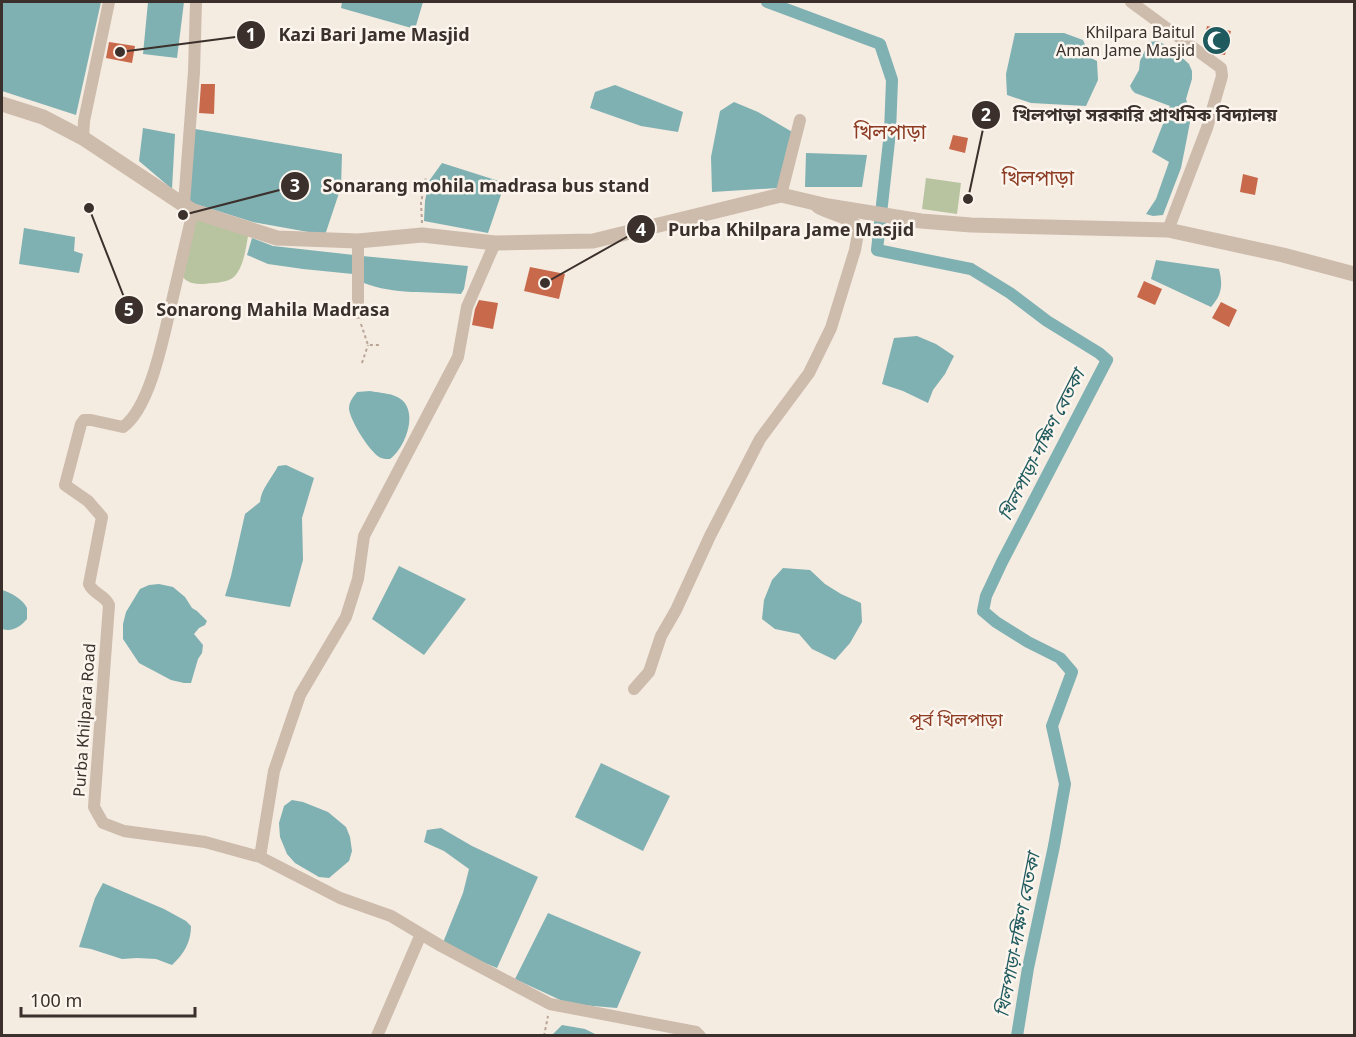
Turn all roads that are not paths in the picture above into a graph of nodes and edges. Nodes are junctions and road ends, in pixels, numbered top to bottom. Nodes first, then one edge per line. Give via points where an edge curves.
1 (109, 2) edge
2 (196, 2) edge
3 (1131, 2) edge
4 (2, 104) edge
5 (800, 120) dead end
6 (83, 138) junction
7 (781, 195) junction
8 (812, 202) junction
9 (189, 208) junction
10 (1168, 230) junction
11 (358, 241) junction
12 (495, 243) junction
13 (1354, 274) edge
14 (358, 313) road end
15 (634, 689) dead end
16 (260, 857) junction
17 (421, 934) junction
18 (377, 1035) edge
19 (700, 1035) edge

1 - 6 street
2 - 9 street
3 - 10 street via 1221,68 1207,129
4 - 6 street via 43,117
5 - 7 street
6 - 9 street
7 - 8 street
7 - 12 street via 593,241
8 - 10 street via 971,225
8 - 15 street via 821,210 855,222 859,228 831,328 809,373 760,439 661,636 649,672
9 - 11 street via 277,238
9 - 16 street, Purba Khilpara Road via 154,373 142,402 123,427 84,420 65,485 102,517 88,584 110,605 94,807 103,823 124,831 205,842
10 - 13 street
11 - 12 street via 422,235
11 - 14 street
12 - 16 street via 467,307 458,357 364,536 358,579 346,617 300,695 274,771
16 - 17 street, Purba Khilpara Road via 340,898 391,916
17 - 18 street
17 - 19 street, Purba Khilpara Road via 550,1004

